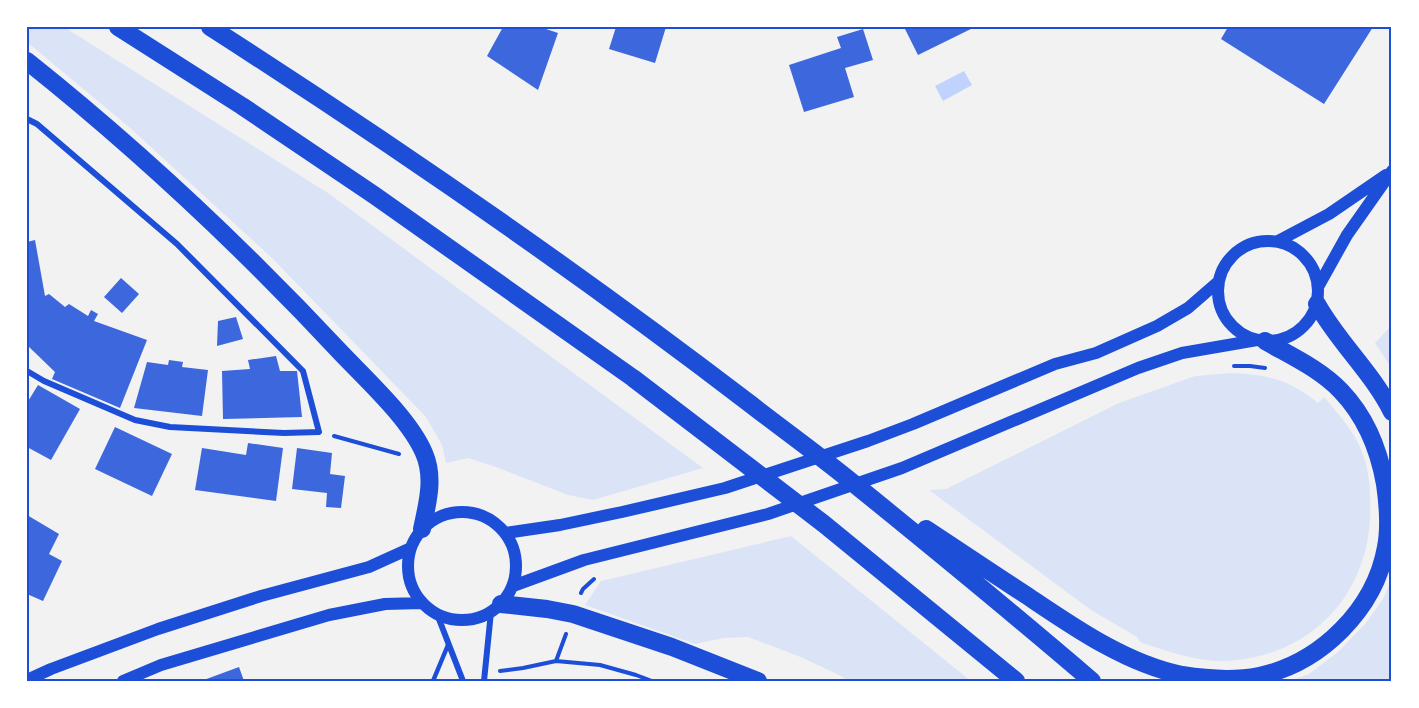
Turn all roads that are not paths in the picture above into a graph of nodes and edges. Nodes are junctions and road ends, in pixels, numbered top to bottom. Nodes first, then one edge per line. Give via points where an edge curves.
1 (118, 27) edge
2 (210, 27) edge
3 (27, 61) edge
4 (27, 119) edge
5 (1392, 171) edge
6 (1278, 241) junction
7 (1218, 282) junction
8 (1317, 295) junction
9 (1261, 340) junction
10 (27, 371) edge
11 (1392, 412) edge
12 (882, 503) junction
13 (422, 529) junction
14 (506, 533) junction
15 (411, 548) junction
16 (513, 586) junction
17 (422, 603) junction
18 (496, 608) junction
19 (436, 614) junction
20 (448, 645) junction
21 (27, 680) edge
22 (123, 681) edge
23 (433, 681) edge
24 (463, 681) edge
25 (484, 681) edge
26 (758, 681) edge
27 (1016, 681) edge
28 (1092, 681) edge

1 - 27 highway via 413,222 633,378 824,524
2 - 12 highway via 568,268
3 - 13 highway via 197,208 295,303 403,420 424,453 428,467 428,502
4 - 10 street via 177,244 303,371 319,432 170,427 135,420
5 - 6 main road via 1329,214
5 - 8 main road via 1347,235
6 - 7 main road via 1258,241 1240,249 1226,263
6 - 8 main road via 1306,257 1316,276
7 - 9 main road via 1219,301 1226,318 1239,332
7 - 14 main road via 1188,308 1157,326 868,441 725,488
8 - 9 main road via 1308,321 1292,335
8 - 11 highway via 1332,329 1383,394
9 - 12 highway via 1328,379 1350,402 1376,448 1388,500 1386,547 1374,586 1338,633 1293,664 1260,676 1223,679 1180,674 1129,657 1062,619
9 - 16 main road via 1162,359 902,468 768,514 584,560
12 - 28 highway
13 - 14 main road via 445,515 472,512 496,523
13 - 15 main road
14 - 16 main road via 516,559
15 - 17 main road via 409,577
15 - 21 main road via 369,567 158,629
16 - 18 main road
17 - 19 main road
17 - 22 main road via 386,604 329,615 161,665
18 - 19 main road via 478,618 464,620
18 - 25 street
18 - 26 highway via 573,614
19 - 20 street
20 - 23 lane
20 - 24 street

